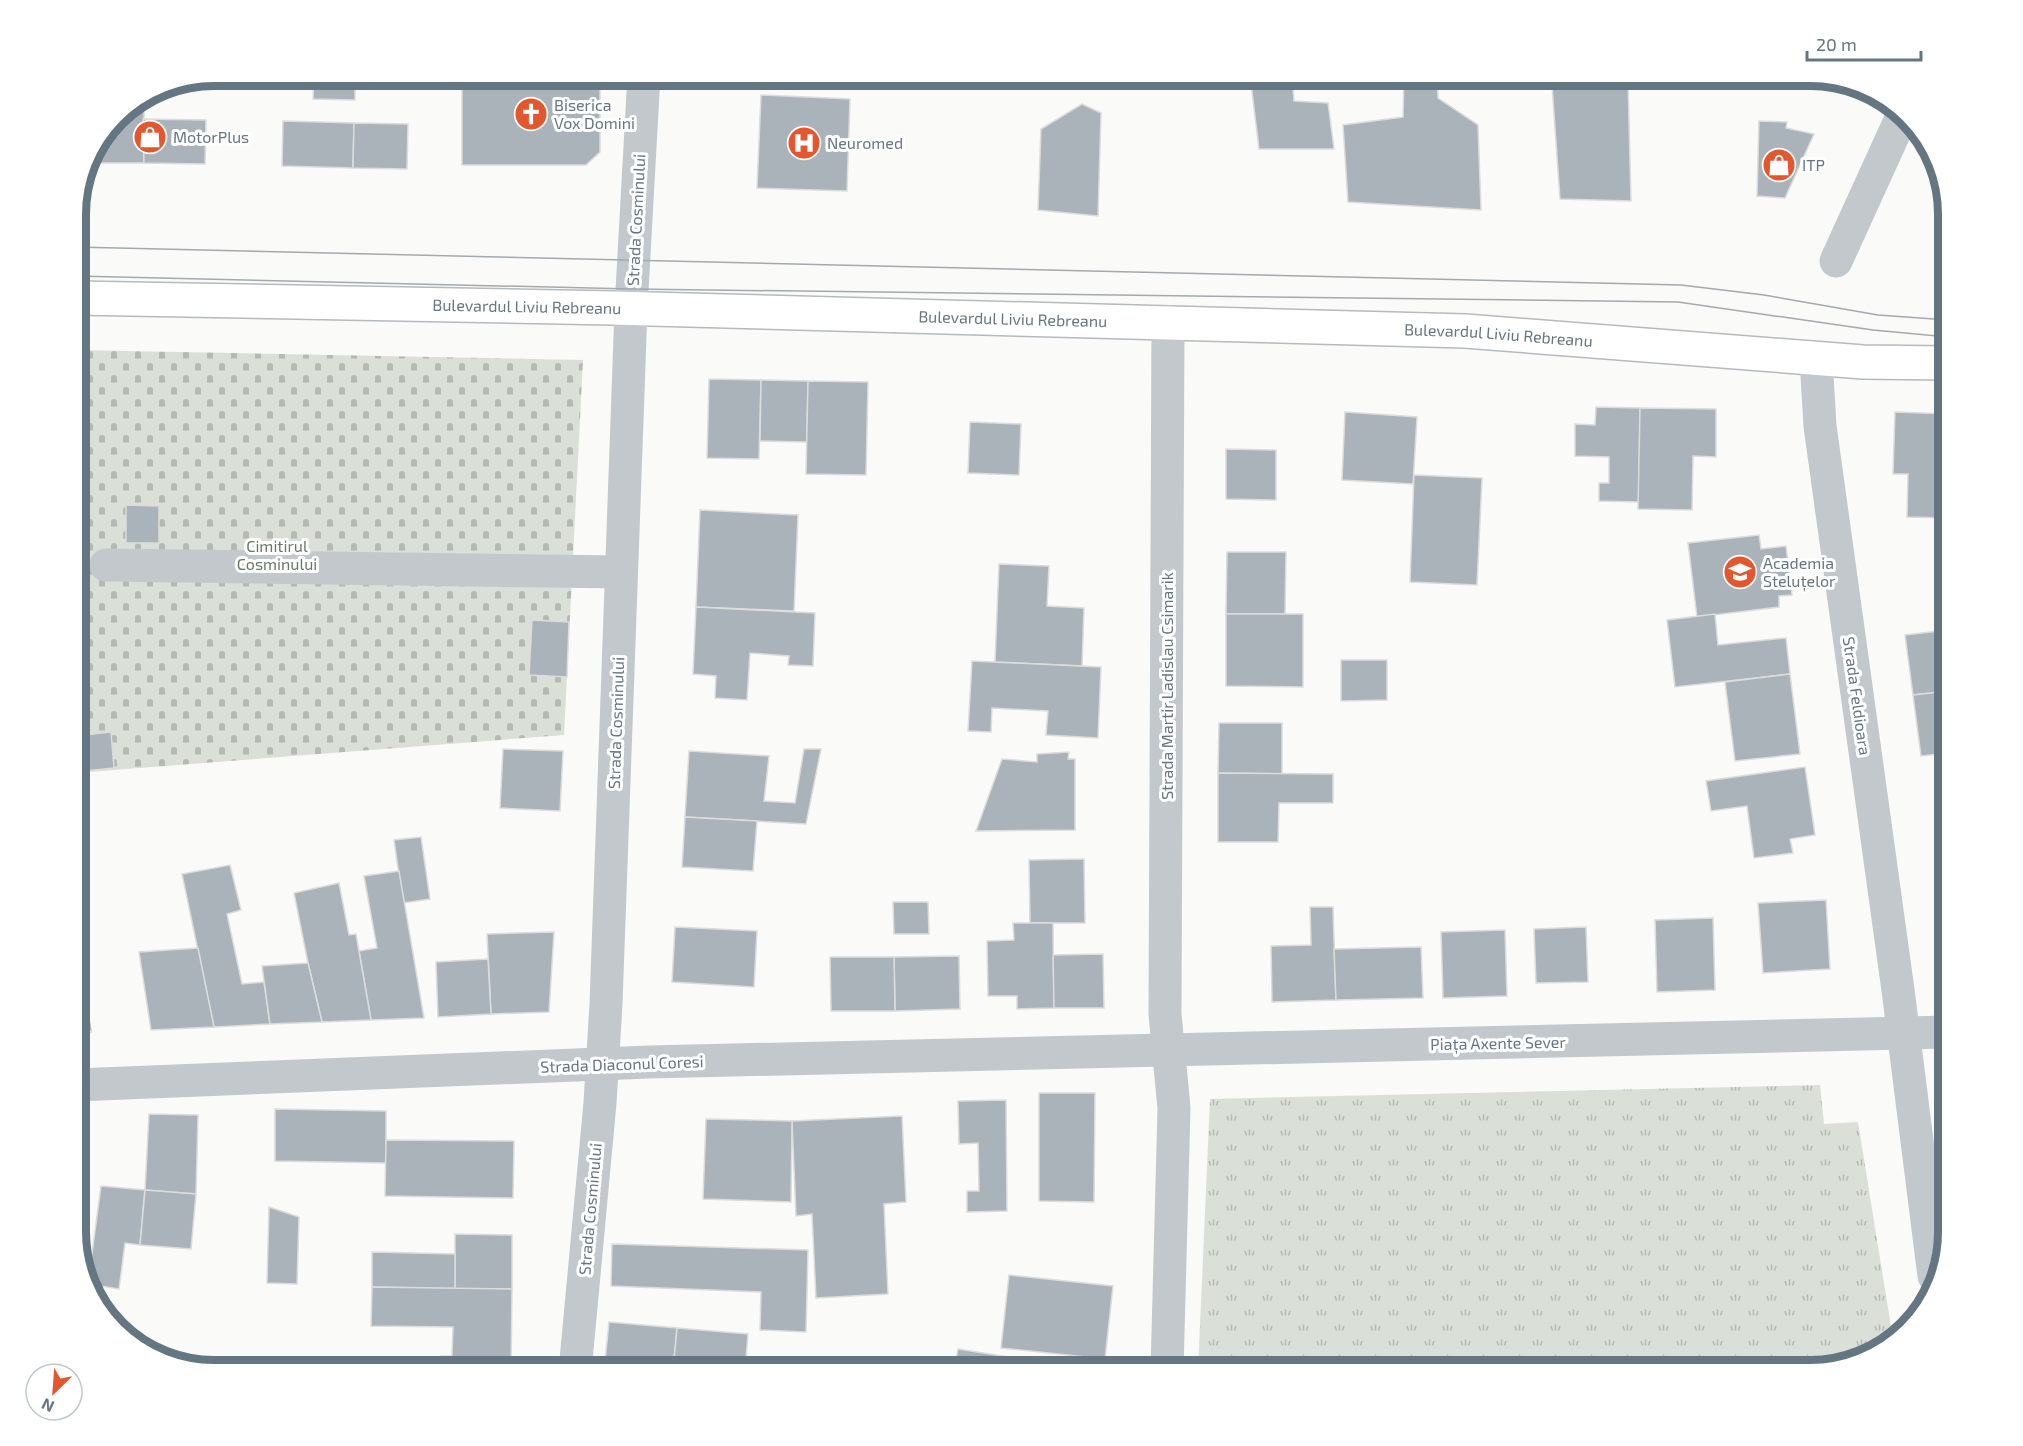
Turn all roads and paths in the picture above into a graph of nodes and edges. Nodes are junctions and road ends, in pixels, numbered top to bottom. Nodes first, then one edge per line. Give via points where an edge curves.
1 (643, 86) edge
2 (1899, 122) edge
3 (1836, 261) dead end
4 (86, 298) edge
5 (631, 309) junction
6 (1168, 322) junction
7 (1816, 359) junction
8 (1938, 363) edge
9 (106, 565) dead end
10 (621, 572) junction
11 (1938, 1032) edge
12 (1904, 1033) junction
13 (1168, 1051) junction
14 (602, 1065) junction
15 (86, 1085) edge
16 (1933, 1267) edge
17 (576, 1360) edge
18 (1167, 1360) edge

1 - 5 street, Strada Cosminului
2 - 3 street
4 - 5 main road, Bulevardul Liviu Rebreanu
5 - 6 main road, Bulevardul Liviu Rebreanu
5 - 10 street, Strada Cosminului
6 - 7 main road, Bulevardul Liviu Rebreanu via 1465,331
6 - 13 street, Strada Martir Ladislau Csimarik via 1165,1003
7 - 8 main road, Bulevardul Liviu Rebreanu
7 - 12 street, Strada Feldioara via 1820,426
9 - 10 street
10 - 14 street, Strada Cosminului
11 - 12 street, Piața Axente Sever
12 - 13 street, Piața Axente Sever
12 - 16 street
13 - 14 street, Strada Diaconul Coresi
13 - 18 street via 1174,1108
14 - 15 street, Strada Diaconul Coresi
14 - 17 street, Strada Cosminului

